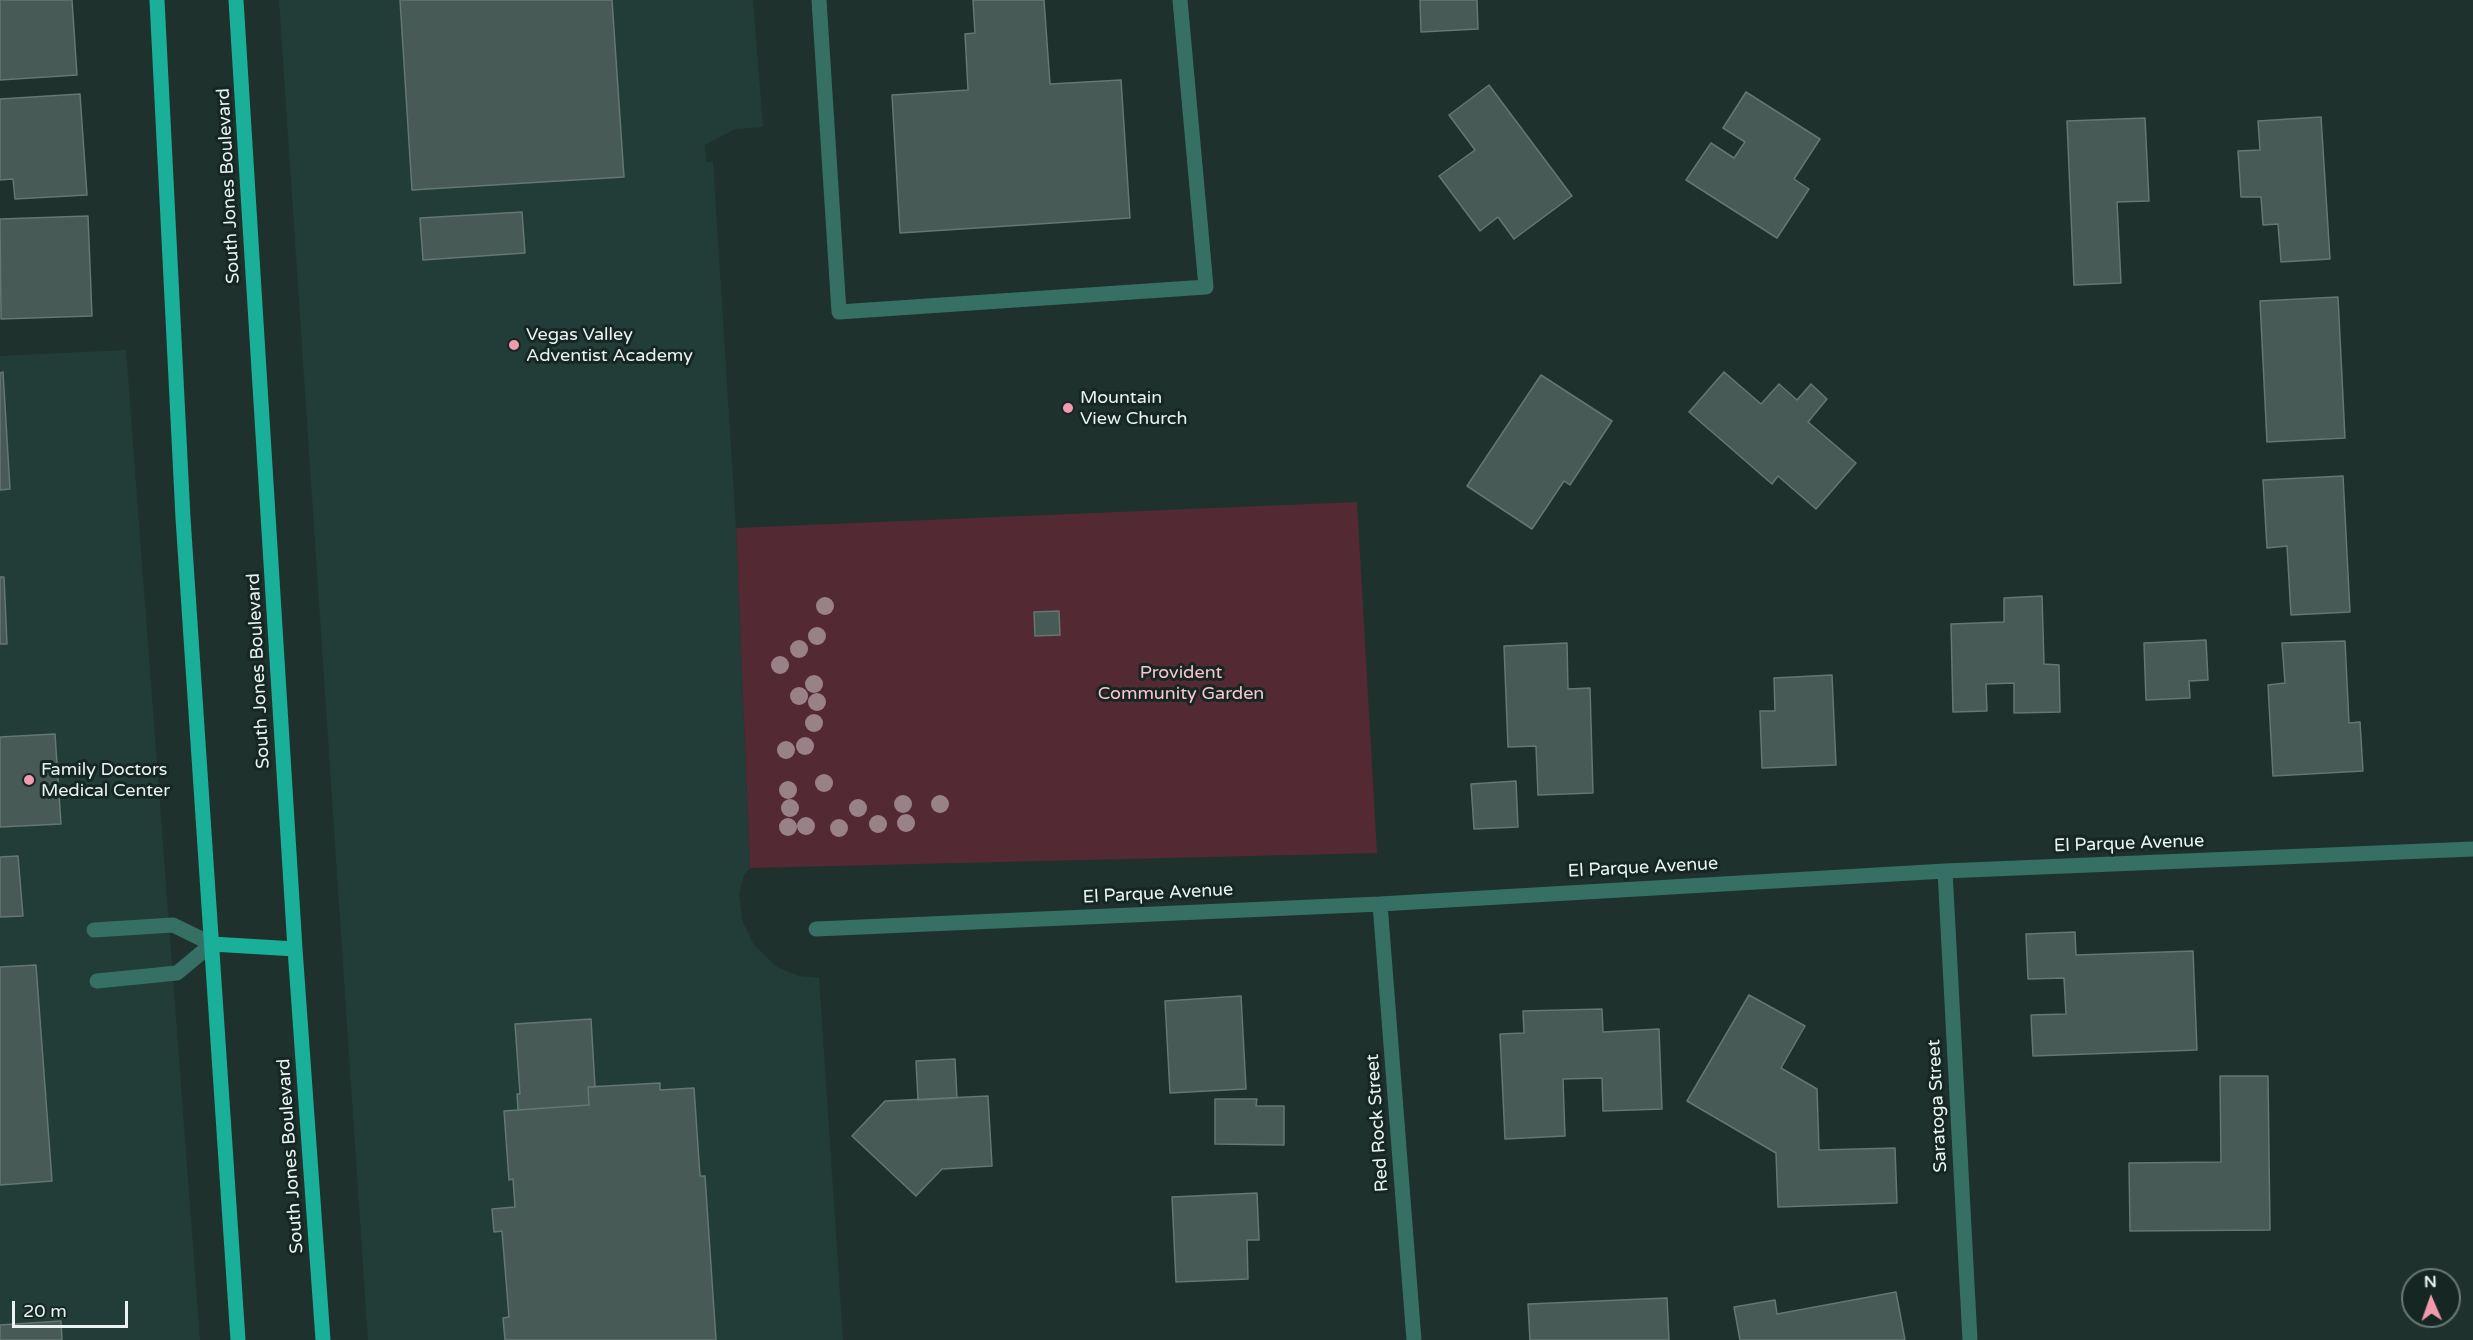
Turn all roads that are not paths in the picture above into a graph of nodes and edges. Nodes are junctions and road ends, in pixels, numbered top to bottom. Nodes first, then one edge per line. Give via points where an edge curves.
1 (157, 0) edge
2 (236, 0) edge
3 (819, 0) edge
4 (1180, 0) edge
5 (2473, 849) edge
6 (1945, 871) junction
7 (1380, 904) junction
8 (816, 929) dead end
9 (94, 930) dead end
10 (212, 944) junction
11 (295, 949) junction
12 (97, 981) dead end
13 (238, 1340) edge
14 (323, 1340) edge
15 (1414, 1340) edge
16 (1970, 1340) edge

1 - 10 main road via 183,518
2 - 11 main road, South Jones Boulevard
3 - 4 street via 839,312 1206,287
5 - 6 street, El Parque Avenue
6 - 7 street, El Parque Avenue
6 - 16 street, Saratoga Street
7 - 8 street, El Parque Avenue
7 - 15 street, Red Rock Street
9 - 10 street via 173,925
10 - 11 main road
10 - 12 street via 177,973
10 - 13 main road
11 - 14 main road, South Jones Boulevard

